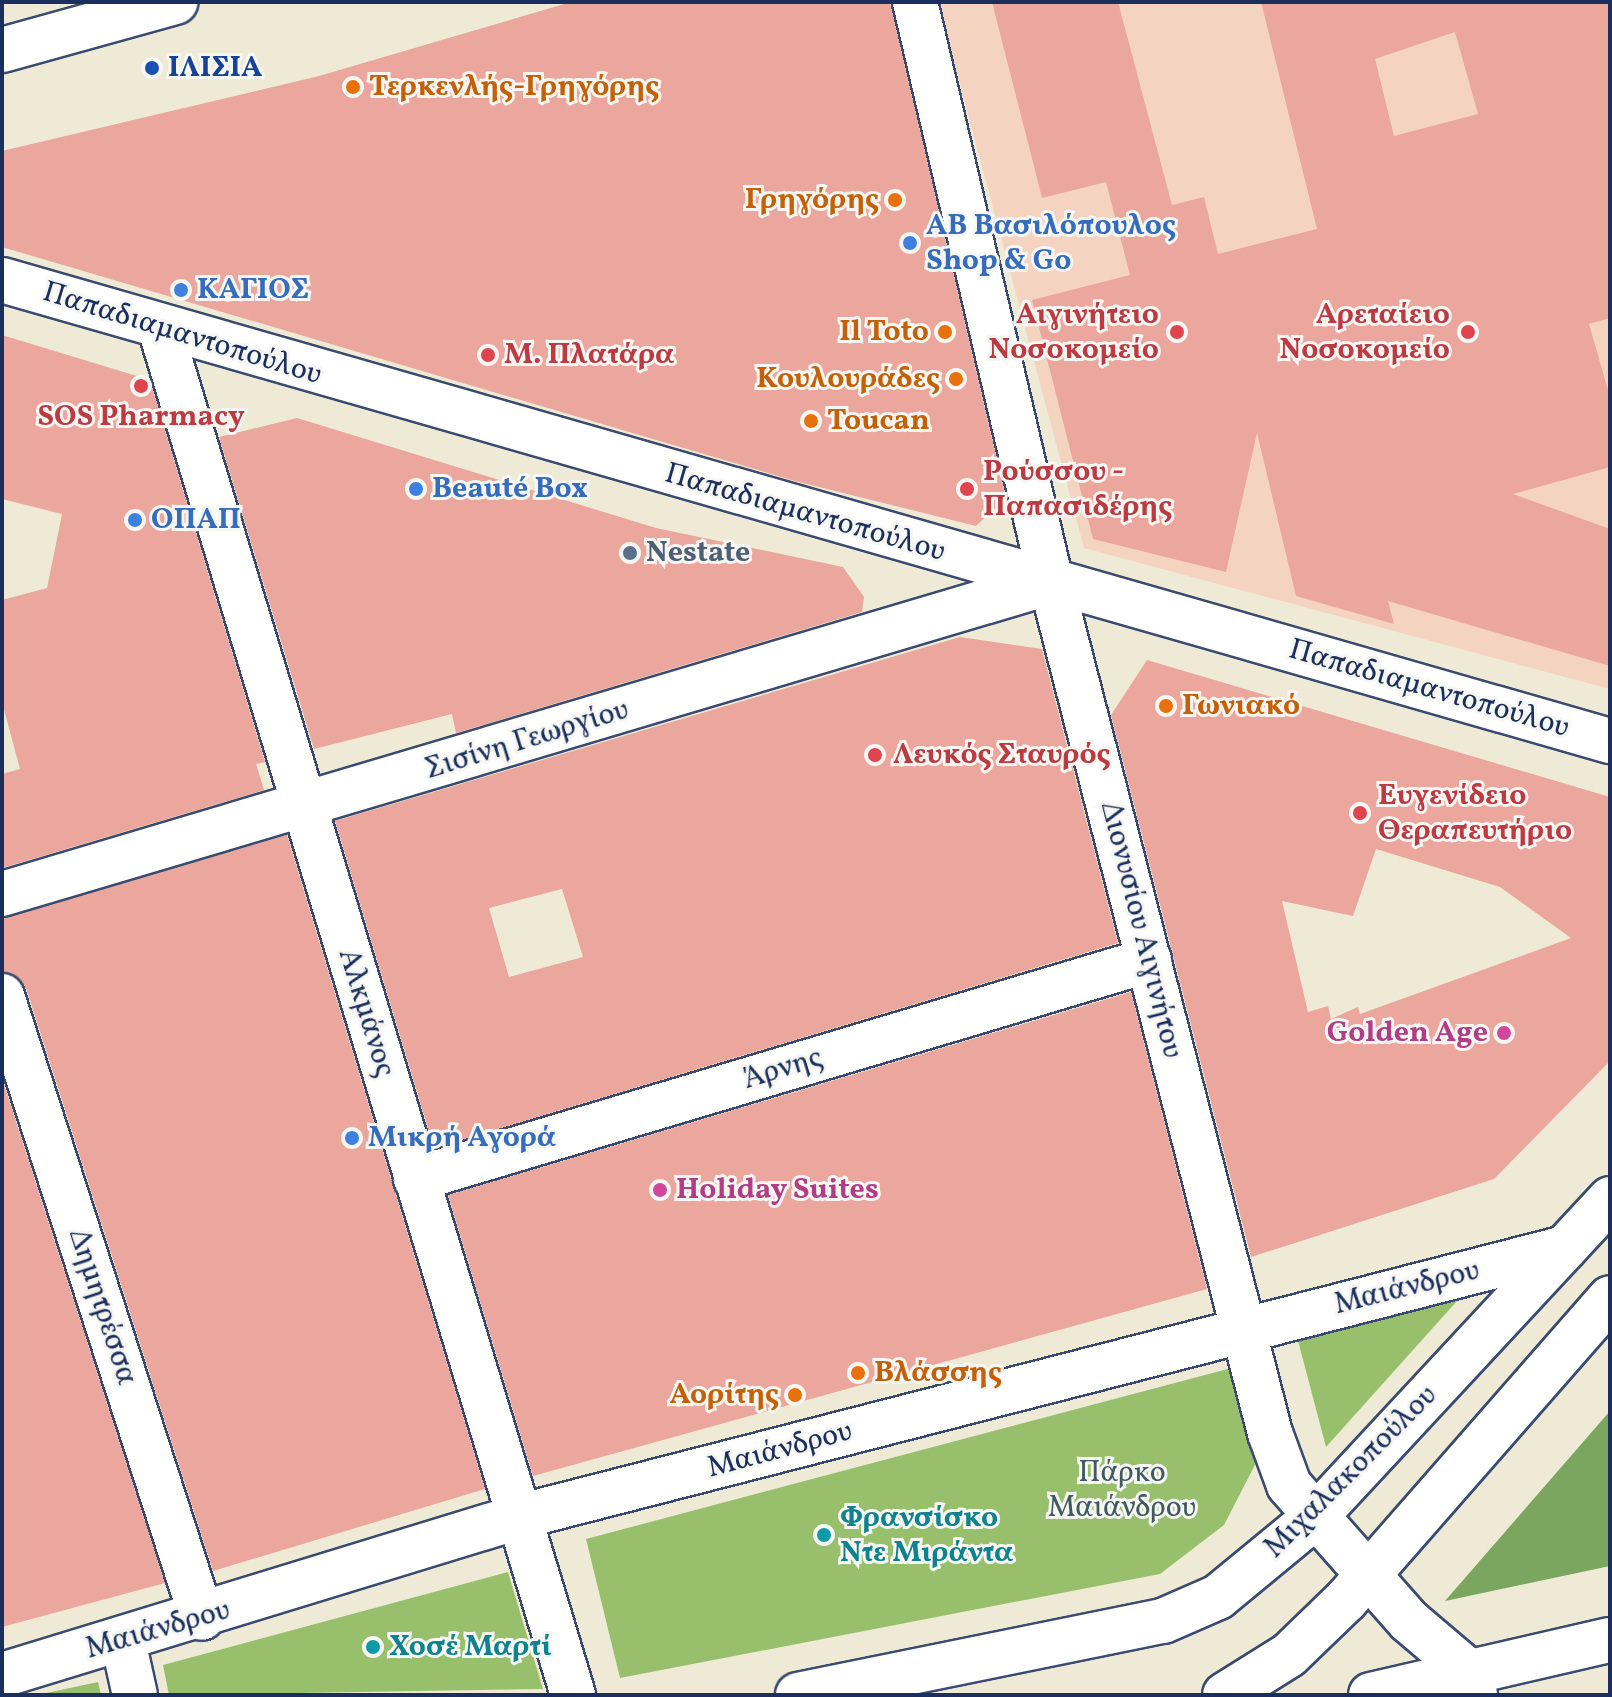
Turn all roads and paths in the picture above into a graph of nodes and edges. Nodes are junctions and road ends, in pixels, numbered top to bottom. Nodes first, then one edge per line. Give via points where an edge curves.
1 (175, 2) edge
2 (915, 2) edge
3 (2, 50) edge
4 (2, 280) edge
5 (161, 331) junction
6 (1051, 582) junction
7 (1610, 741) edge
8 (304, 807) junction
9 (2, 894) edge
10 (1149, 960) junction
11 (2, 996) edge
12 (416, 1179) junction
13 (1610, 1199) edge
14 (1565, 1248) junction
15 (1610, 1298) edge
16 (1242, 1330) junction
17 (518, 1517) junction
18 (1315, 1517) junction
19 (1367, 1573) junction
20 (202, 1618) junction
21 (1610, 1640) edge
22 (123, 1641) junction
23 (2, 1675) edge
24 (1472, 1684) edge
25 (135, 1695) edge
26 (573, 1695) edge
27 (798, 1695) edge
28 (1225, 1695) edge
29 (1371, 1695) edge

1 - 3 street
2 - 6 street, Διονυσίου Αιγινήτου
4 - 5 street, Παπαδιαμαντοπούλου
5 - 6 street, Παπαδιαμαντοπούλου
5 - 8 street, Αλκμάνος
6 - 7 street, Παπαδιαμαντοπούλου
6 - 8 street, Σισίνη Γεωργίου
6 - 10 street, Διονυσίου Αιγινήτου
8 - 9 street, Σισίνη Γεωργίου
8 - 12 street, Αλκμάνος
10 - 12 street, Άρνης
10 - 16 street, Διονυσίου Αιγινήτου
11 - 20 street, Δημητρέσσα
12 - 17 street, Αλκμάνος
13 - 14 street, Μιχαλακοπούλου
14 - 16 street, Μαιάνδρου
14 - 18 street, Μιχαλακοπούλου
15 - 19 street
16 - 17 street, Μαιάνδρου
16 - 18 street, Διονυσίου Αιγινήτου via 1289,1485
17 - 20 street, Μαιάνδρου
17 - 26 street, Αλκμάνος
18 - 19 street, Διονυσίου Αιγινήτου
18 - 27 street, Μιχαλακοπούλου via 1190,1613
19 - 24 street, Διονυσίου Αιγινήτου
19 - 28 street via 1289,1655
20 - 22 street, Μαιάνδρου
21 - 24 street
22 - 23 street, Μαιάνδρου
22 - 25 street
24 - 29 street

